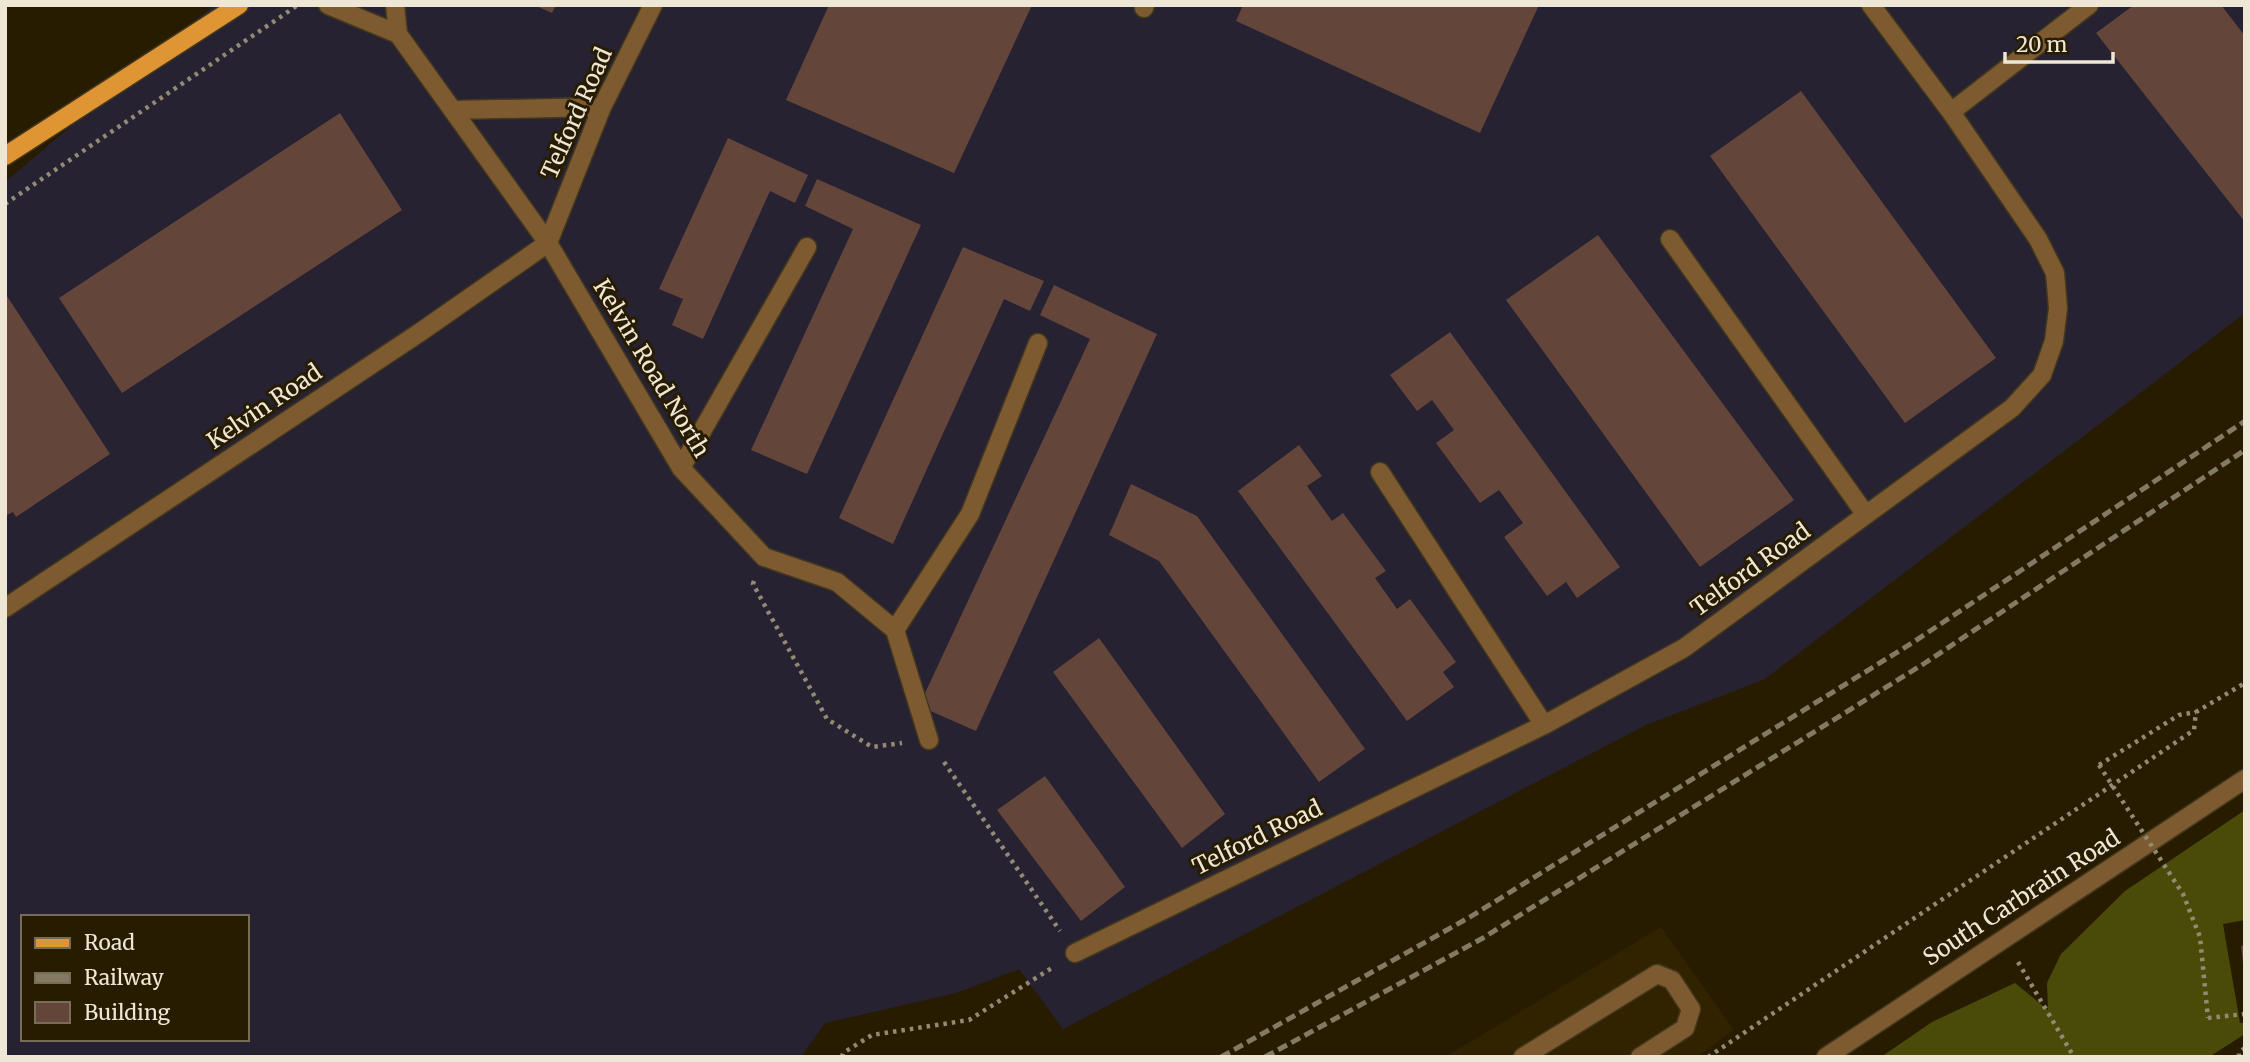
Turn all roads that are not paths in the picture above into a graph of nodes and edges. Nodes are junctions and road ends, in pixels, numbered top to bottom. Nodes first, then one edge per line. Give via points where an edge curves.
1 (239, 5) edge
2 (328, 5) edge
3 (395, 5) edge
4 (653, 5) edge
5 (1871, 5) edge
6 (2090, 5) edge
7 (398, 34) junction
8 (602, 107) junction
9 (453, 110) junction
10 (1951, 112) junction
11 (5, 156) edge
12 (1670, 239) dead end
13 (548, 243) junction
14 (807, 247) dead end
15 (1038, 343) dead end
16 (681, 468) junction
17 (1380, 471) dead end
18 (1866, 515) junction
19 (5, 608) edge
20 (895, 630) junction
21 (1544, 725) junction
22 (929, 740) road end
23 (2245, 779) edge
24 (1075, 953) road end
25 (1523, 1057) edge
26 (1640, 1057) edge
27 (1826, 1057) edge

1 - 11 main road
2 - 7 street
3 - 7 street, Kelvin Road North
4 - 8 street, Telford Road
5 - 10 street, Telford Road
6 - 10 street
7 - 9 street, Kelvin Road North
8 - 9 street
8 - 13 street, Telford Road
9 - 13 street, Kelvin Road North
10 - 18 street, Telford Road via 2038,239 2055,273 2054,341 2042,375 2012,408
12 - 18 street
13 - 16 street, Kelvin Road North
13 - 19 street, Kelvin Road
14 - 16 street
15 - 20 street via 970,513
16 - 20 street, Kelvin Road North via 764,557 837,582
17 - 21 street
18 - 21 street, Telford Road via 1684,648
20 - 22 street
21 - 24 street, Telford Road
23 - 27 street, South Carbrain Road
25 - 26 street via 1657,974 1672,980 1691,1009 1685,1027

